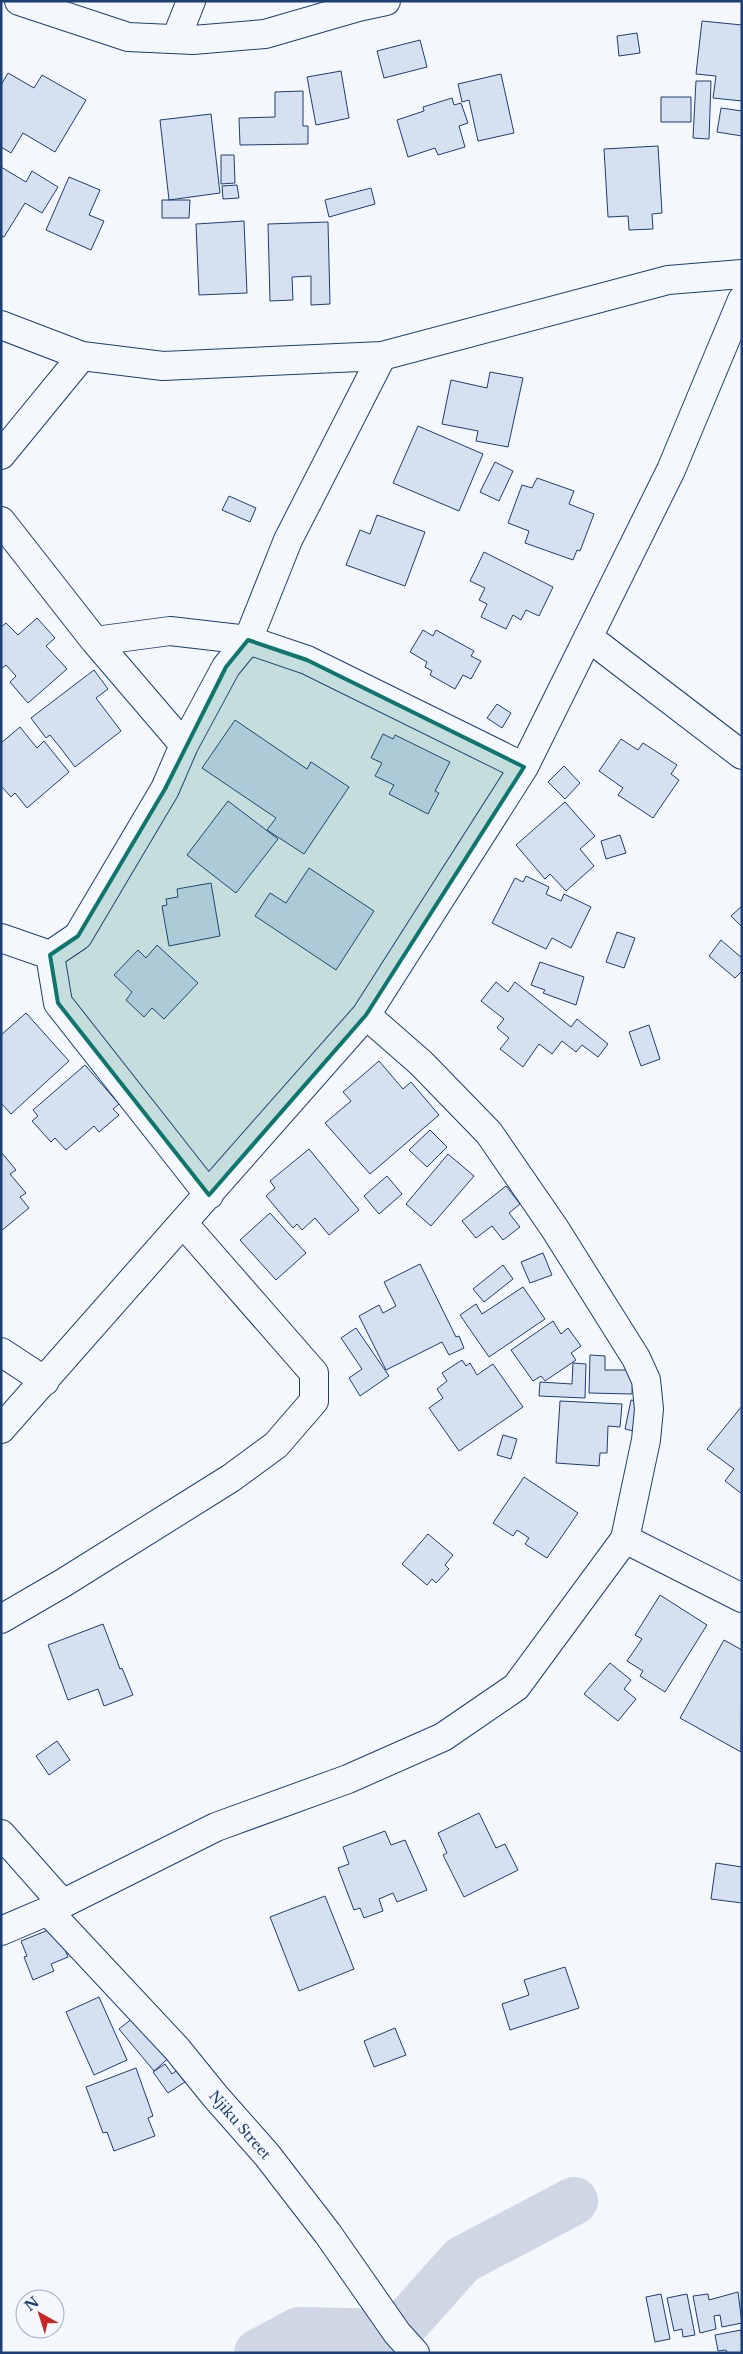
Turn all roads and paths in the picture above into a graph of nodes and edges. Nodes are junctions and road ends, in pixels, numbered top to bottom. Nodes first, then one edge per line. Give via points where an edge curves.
1 (19, 1) edge
2 (191, 1) edge
3 (386, 1) edge
4 (176, 39) junction
5 (742, 274) edge
6 (742, 300) edge
7 (1, 325) edge
8 (82, 356) junction
9 (382, 356) junction
10 (1, 455) edge
11 (1, 521) edge
12 (588, 637) junction
13 (248, 640) junction
14 (95, 641) junction
15 (184, 745) junction
16 (742, 755) edge
17 (524, 767) junction
18 (2, 938) edge
19 (50, 955) junction
20 (366, 1015) junction
21 (209, 1195) junction
22 (183, 1223) junction
23 (1, 1352) edge
24 (45, 1381) junction
25 (1, 1429) edge
26 (625, 1539) junction
27 (742, 1598) edge
28 (1, 1619) edge
29 (1, 1834) edge
30 (55, 1907) junction
31 (1, 1930) edge
32 (415, 2353) edge

1 - 4 street via 128,37
2 - 4 street
3 - 4 street via 358,6 265,34
5 - 9 street via 668,280
6 - 12 street via 671,470
7 - 8 street
8 - 9 street via 163,366
8 - 10 street
9 - 13 street via 288,540
11 - 14 street
12 - 16 street
12 - 17 street
13 - 14 street via 170,631
13 - 15 street via 226,667
13 - 17 street via 307,660
14 - 15 street
15 - 19 street via 165,789 78,936
17 - 20 street
18 - 19 street
19 - 21 street via 58,1003
20 - 21 street
20 - 26 street via 421,1063 489,1134 555,1229 636,1358 646,1380 649,1409 646,1440
21 - 22 street
22 - 24 street
22 - 28 street via 314,1373 314,1401 276,1445 230,1478
23 - 24 street
24 - 25 street
26 - 27 street
26 - 30 street via 516,1687 443,1737 348,1779 216,1827
29 - 30 street, Njiku Street
30 - 31 street
30 - 32 street, Njiku Street via 267,2155

